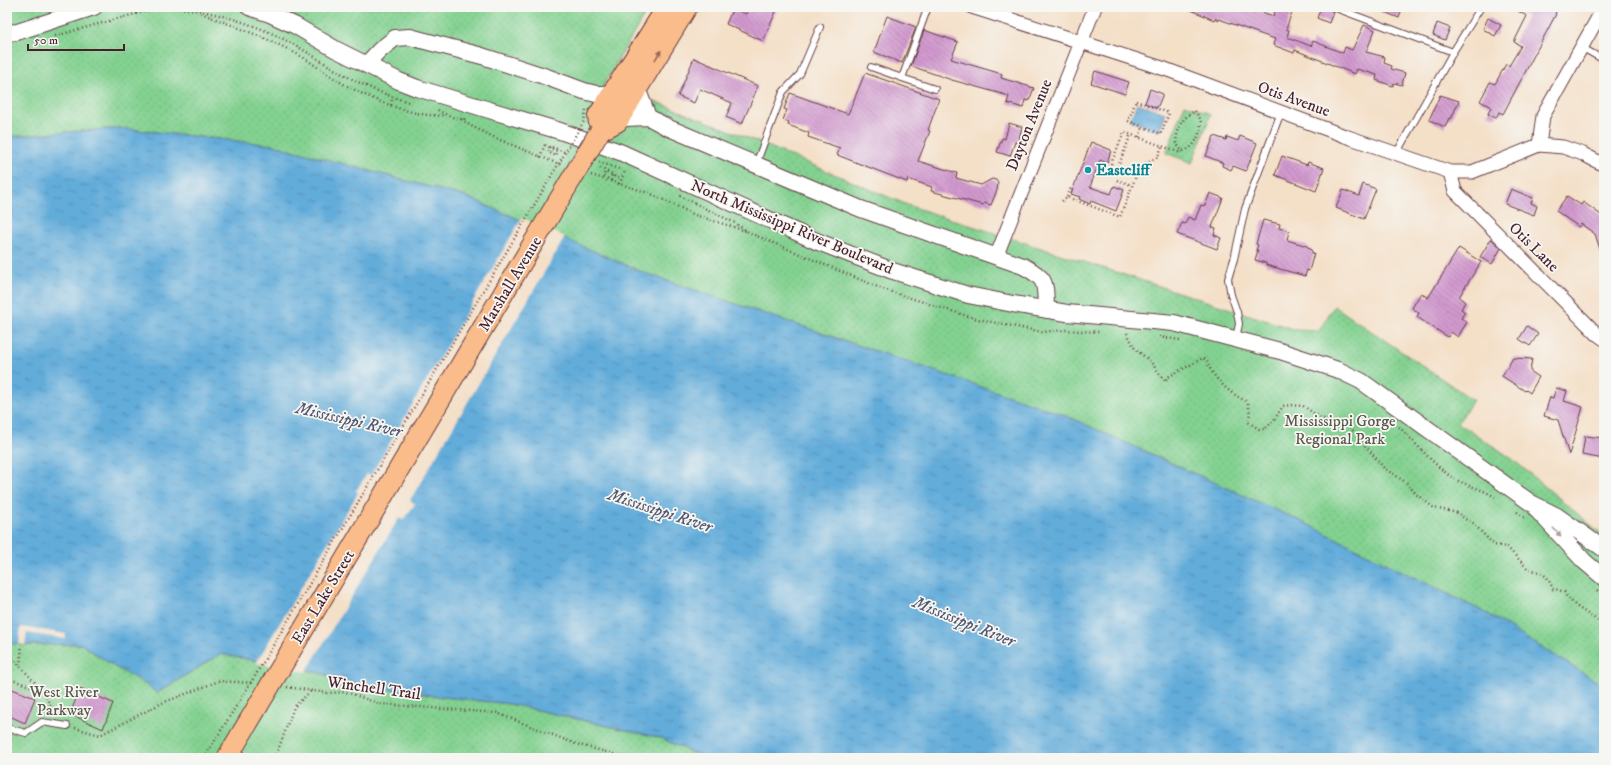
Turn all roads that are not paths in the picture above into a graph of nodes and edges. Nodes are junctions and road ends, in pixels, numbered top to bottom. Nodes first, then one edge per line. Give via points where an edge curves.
1 (94, 7) edge
2 (249, 7) edge
3 (667, 7) edge
4 (687, 7) edge
5 (928, 7) edge
6 (972, 7) edge
7 (1095, 7) edge
8 (1333, 7) edge
9 (1481, 7) edge
10 (1604, 7) edge
11 (820, 27) dead end
12 (7, 33) edge
13 (1081, 41) junction
14 (1581, 47) junction
15 (1453, 52) junction
16 (1604, 60) edge
17 (366, 65) junction
18 (871, 67) dead end
19 (902, 78) junction
20 (617, 88) junction
21 (638, 88) junction
22 (935, 89) dead end
23 (584, 91) junction
24 (1281, 112) junction
25 (648, 117) junction
26 (600, 119) junction
27 (1539, 145) junction
28 (1396, 154) junction
29 (756, 165) junction
30 (1604, 165) edge
31 (1450, 172) junction
32 (996, 257) junction
33 (1046, 310) junction
34 (1236, 338) junction
35 (1604, 339) edge
36 (419, 437) joint
37 (1531, 503) junction
38 (1604, 549) edge
39 (1600, 584) edge
40 (67, 726) road end
41 (7, 728) edge
42 (227, 758) edge

1 - 12 street
2 - 17 street, North Mississippi River Boulevard via 296,26
3 - 20 main road, Marshall Avenue
21 -> 4 main road, Marshall Avenue
5 - 19 lane
6 - 13 street, Otis Avenue
7 - 13 street, Dayton Avenue
8 - 15 lane
9 - 15 lane
10 - 14 street
11 - 29 lane via 800,74 783,92
13 - 24 street, Otis Avenue
13 - 32 street, Dayton Avenue
14 - 16 lane
14 - 27 street via 1543,116
15 - 28 lane
17 - 23 street via 395,38 410,37 482,56
17 - 33 street, North Mississippi River Boulevard via 417,88 560,130 620,152 816,241 893,271 968,295
18 - 19 lane
19 - 22 lane
20 - 23 street via 606,94
20 - 26 main road, Marshall Avenue
21 - 25 street
21 - 26 main road, Marshall Avenue
23 - 26 street
24 - 28 street, Otis Avenue
24 - 34 lane via 1245,209 1228,279 1238,312
25 - 26 street
25 - 29 street
26 - 36 main road, Marshall Avenue, bridge
27 - 30 street, Otis Avenue via 1563,147
27 - 31 street, Otis Avenue via 1472,172
28 - 31 street, Otis Avenue
29 - 32 street via 861,209
31 - 35 street, Otis Lane via 1455,191
32 - 33 street via 1038,274 1045,287
33 - 34 street, North Mississippi River Boulevard via 1174,323
34 - 37 street, North Mississippi River Boulevard via 1338,370 1361,381
36 - 42 main road, East Lake Street, bridge
37 - 38 street, North Mississippi River Boulevard via 1556,516
37 -> 39 street, North Mississippi River Boulevard via 1584,561
40 - 41 lane via 42,722 26,733

